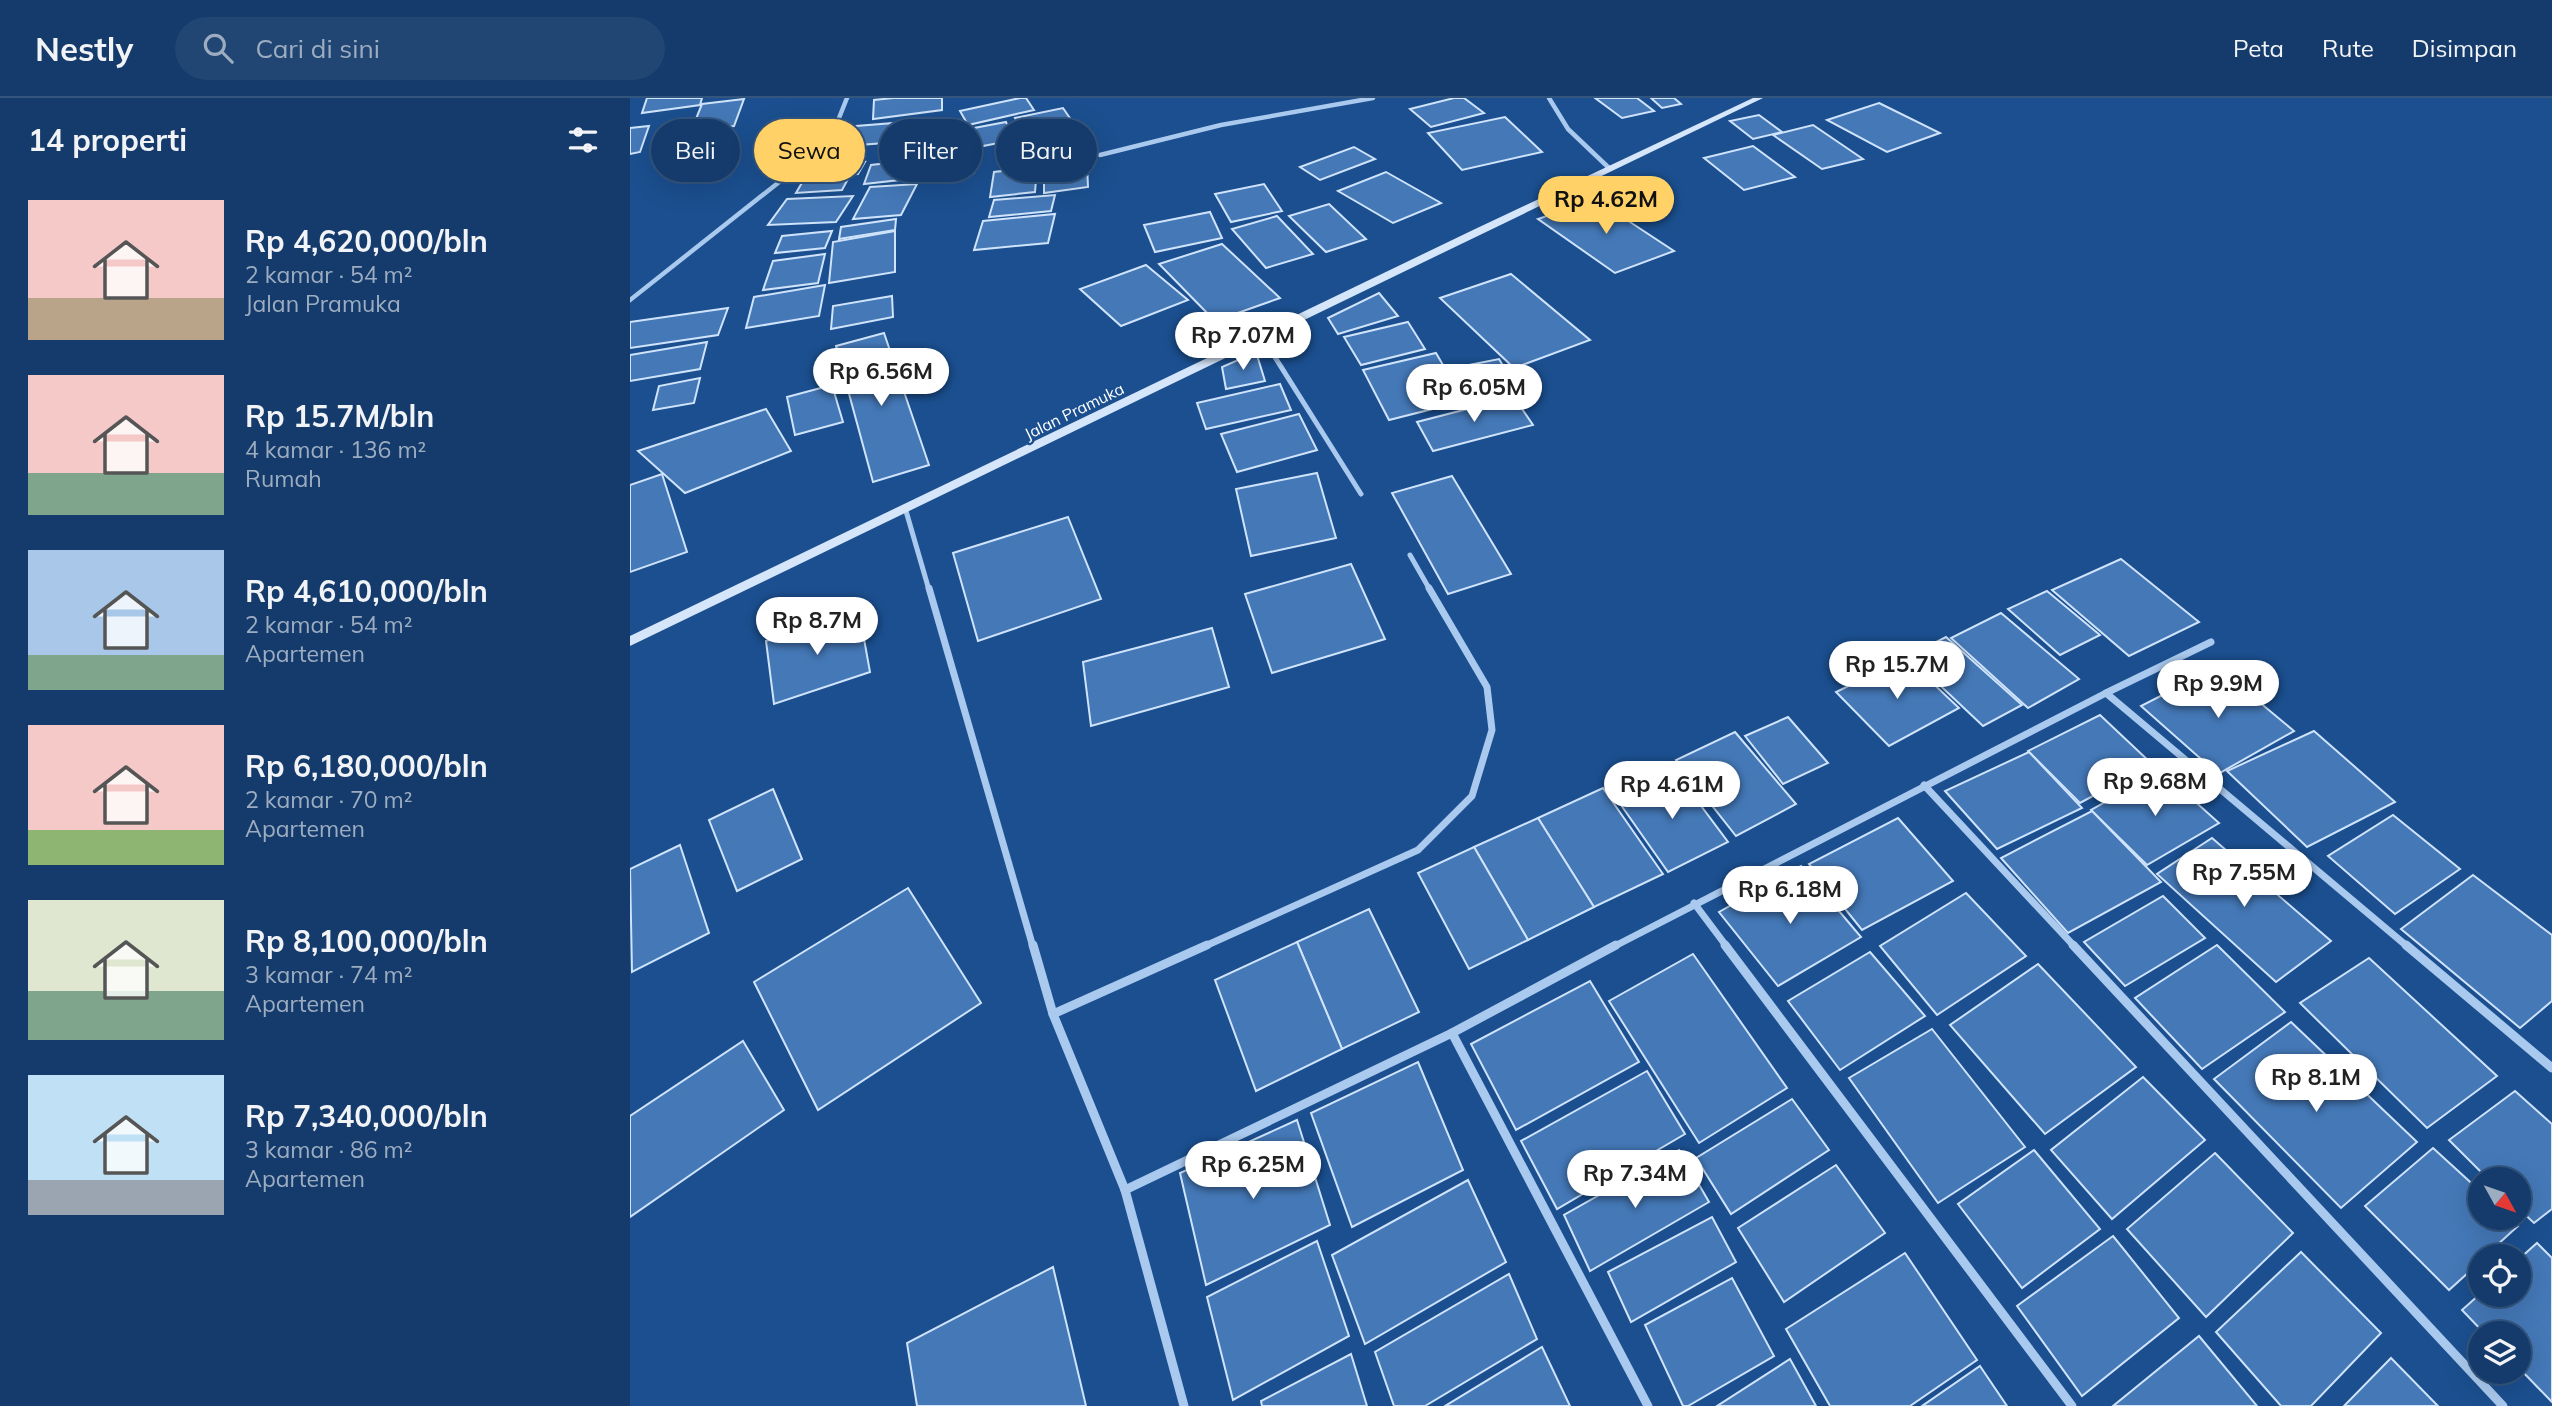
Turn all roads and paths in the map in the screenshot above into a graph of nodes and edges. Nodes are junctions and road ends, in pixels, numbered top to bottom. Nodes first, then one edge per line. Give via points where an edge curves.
1 (847, 98) edge
2 (1373, 98) edge
3 (1549, 98) edge
4 (1759, 98) edge
5 (1100, 155) dead end
6 (1609, 168) junction
7 (630, 300) edge
8 (1261, 335) junction
9 (1361, 495) dead end
10 (906, 511) junction
11 (1410, 555) dead end
12 (630, 641) edge
13 (2211, 642) dead end
14 (2106, 693) junction
15 (1924, 785) junction
16 (1694, 903) junction
17 (1053, 1014) junction
18 (1452, 1033) junction
19 (2552, 1068) edge
20 (1125, 1190) junction
21 (1184, 1406) edge
22 (1648, 1406) edge
23 (2072, 1406) edge
24 (2503, 1406) edge

1 - 7 street via 837,123 812,156
2 - 5 street via 1221,125
3 - 6 street via 1567,130
4 - 6 street, Jalan Pramuka
6 - 8 street, Jalan Pramuka
8 - 9 street
8 - 10 street, Jalan Pramuka
10 - 12 street, Jalan Pramuka
10 - 17 street
11 - 17 street via 1487,687 1492,730 1472,796 1418,850
13 - 14 street
14 - 15 street
14 - 19 street
15 - 16 street
15 - 24 street
16 - 18 street
16 - 23 street
17 - 20 street
18 - 20 street
18 - 22 street
20 - 21 street

